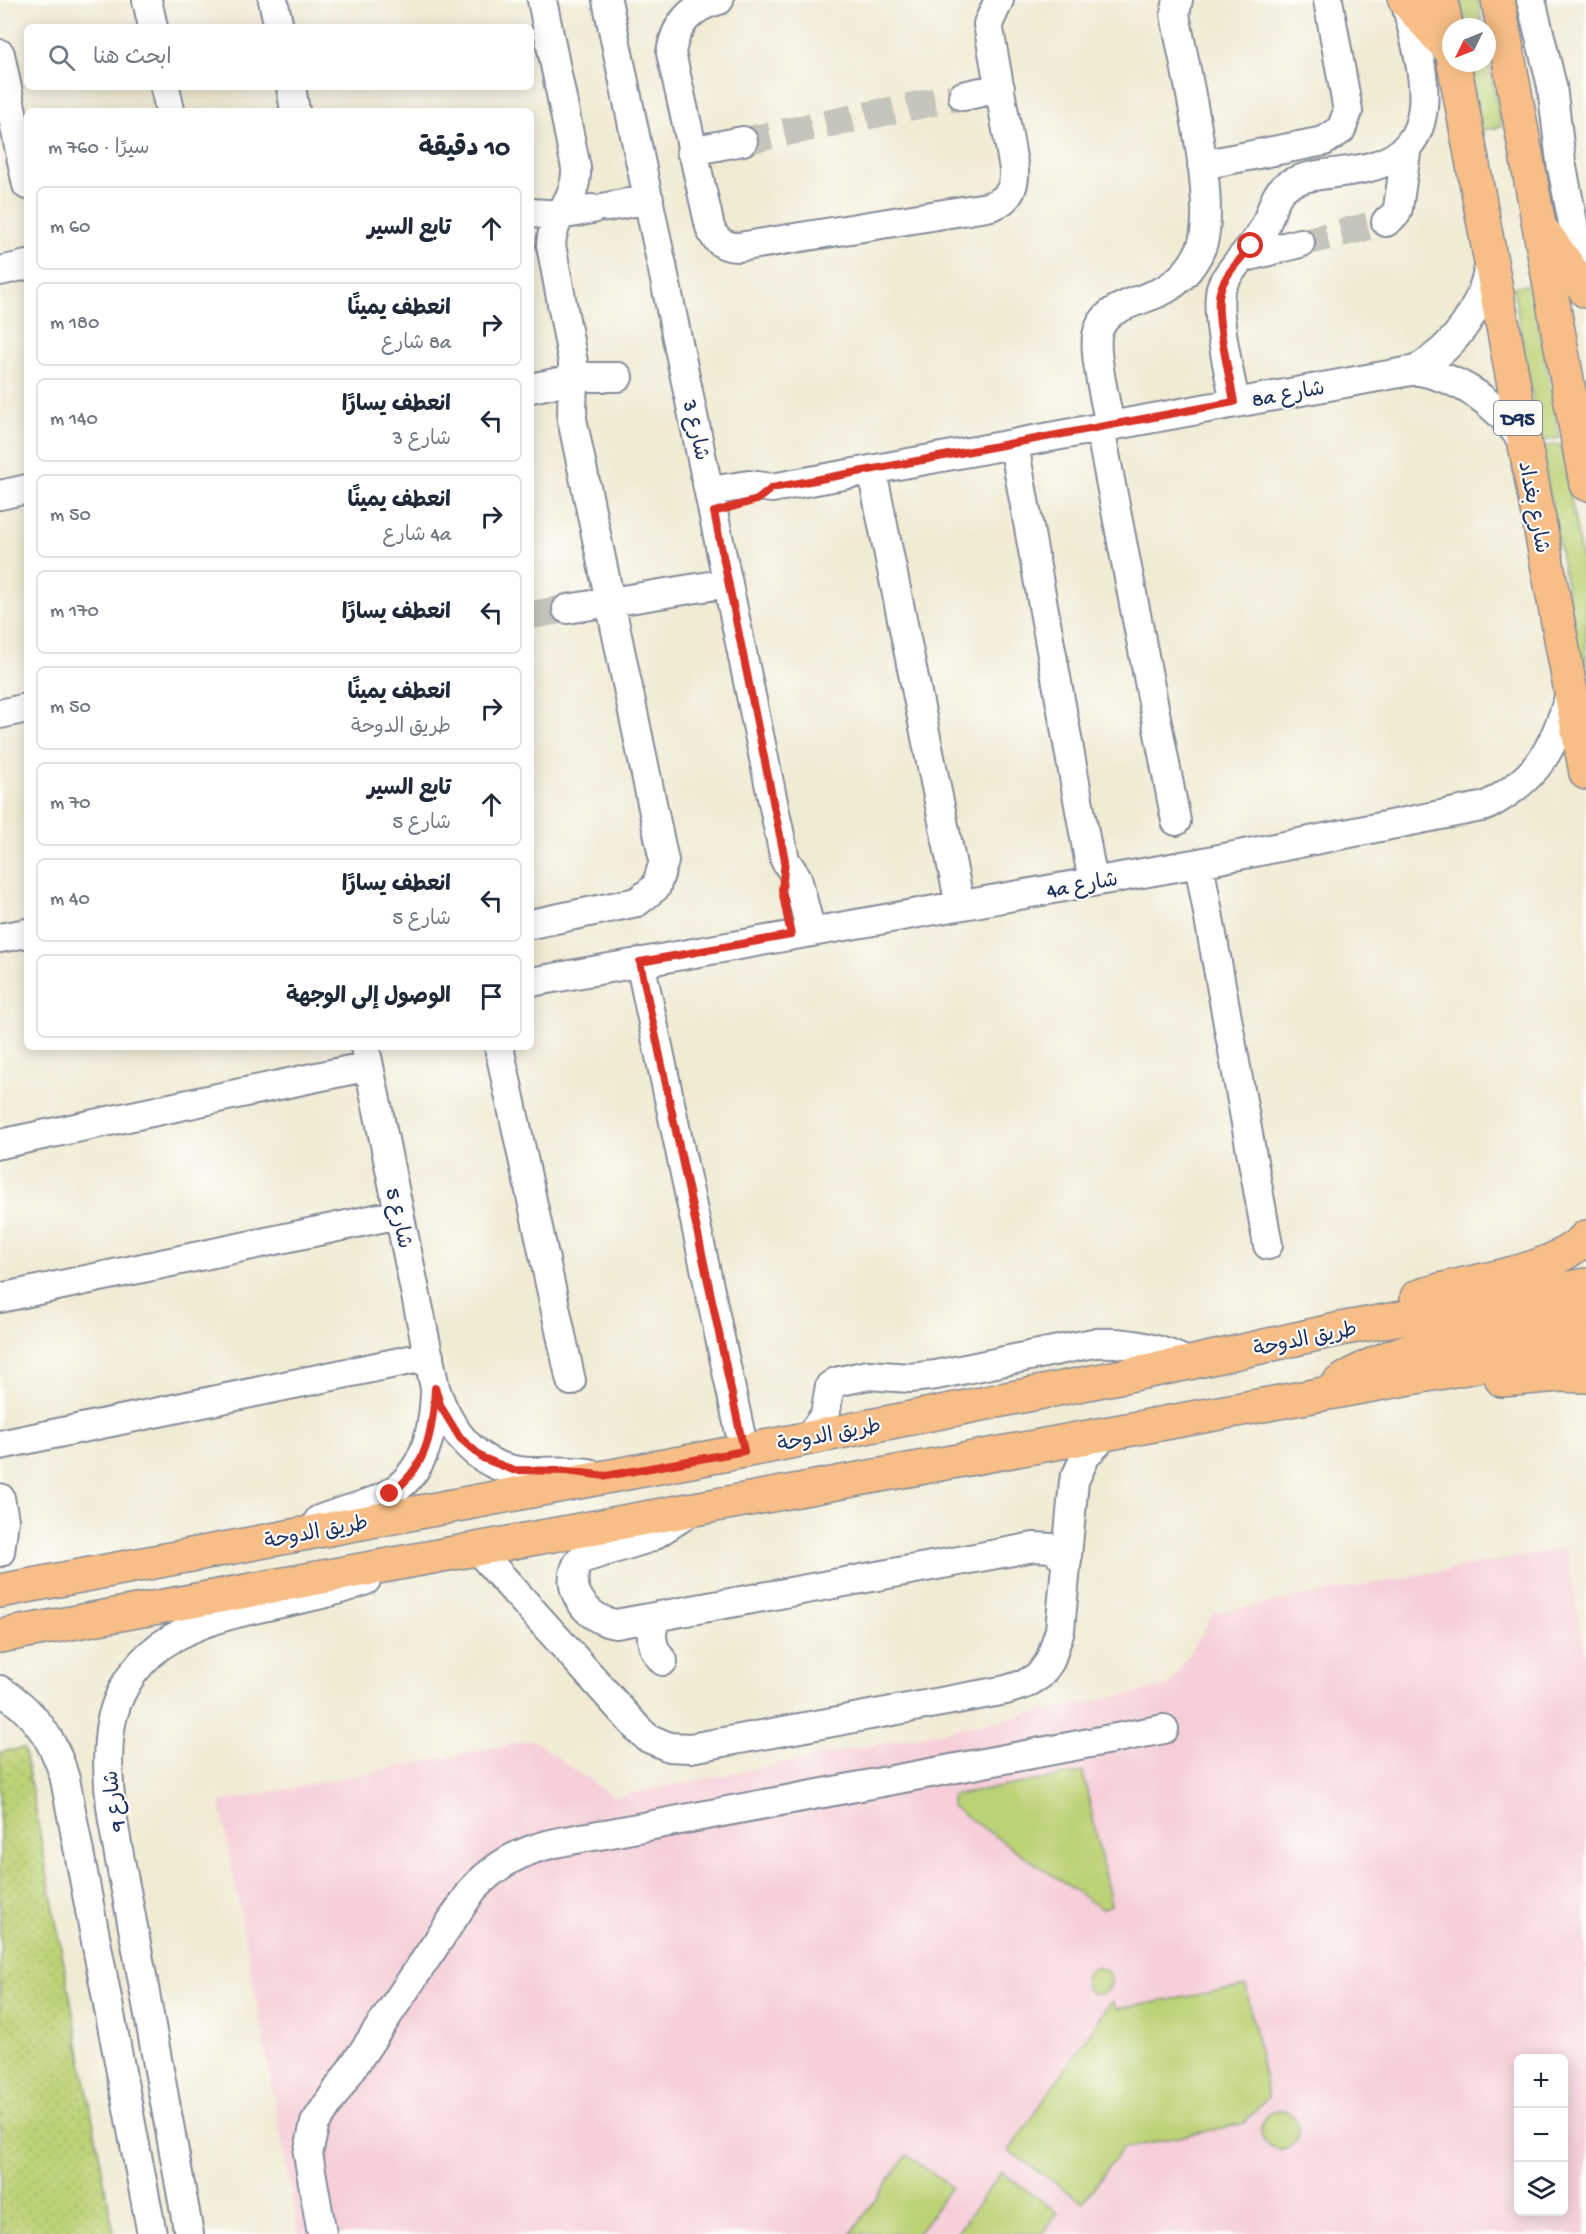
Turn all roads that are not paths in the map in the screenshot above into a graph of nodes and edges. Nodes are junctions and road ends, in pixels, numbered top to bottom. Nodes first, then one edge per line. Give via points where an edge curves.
1 (147, 0) edge
2 (273, 0) edge
3 (542, 0) edge
4 (607, 0) edge
5 (719, 0) edge
6 (1178, 0) edge
7 (1328, 0) edge
8 (1405, 0) edge
9 (1442, 0) edge
10 (1498, 0) edge
11 (1532, 0) edge
12 (989, 8) edge
13 (1445, 18) edge
14 (152, 24) edge
15 (278, 24) edge
16 (1442, 40) edge
17 (0, 54) edge
18 (1456, 72) edge
19 (1000, 88) junction
20 (166, 90) edge
21 (292, 90) edge
22 (963, 96) tunnel mouth
23 (169, 108) edge
24 (294, 108) edge
25 (743, 141) tunnel mouth
26 (1407, 146) junction
27 (691, 151) junction
28 (1202, 165) junction
29 (24, 170) edge
30 (649, 199) junction
31 (534, 213) edge
32 (560, 215) junction
33 (1386, 222) dead end
34 (1539, 226) junction
35 (1300, 243) tunnel mouth
36 (541, 247) edge
37 (1242, 258) junction
38 (1490, 264) junction
39 (24, 266) edge
40 (0, 271) edge
41 (1586, 290) edge
42 (1416, 370) junction
43 (618, 377) dead end
44 (573, 379) junction
45 (534, 387) edge
46 (1234, 402) junction
47 (1105, 427) junction
48 (1522, 440) junction
49 (1014, 445) junction
50 (872, 471) junction
51 (1586, 477) edge
52 (24, 490) edge
53 (0, 495) edge
54 (712, 502) junction
55 (728, 583) junction
56 (610, 602) junction
57 (567, 609) tunnel mouth
58 (1571, 691) junction
59 (24, 709) edge
60 (0, 714) edge
61 (1586, 773) edge
62 (1176, 821) dead end
63 (1198, 863) junction
64 (1093, 882) junction
65 (960, 905) junction
66 (534, 923) edge
67 (24, 934) edge
68 (801, 934) junction
69 (0, 938) edge
70 (640, 962) junction
71 (534, 981) edge
72 (500, 1050) edge
73 (367, 1057) edge
74 (0, 1144) edge
75 (399, 1214) junction
76 (1586, 1237) edge
77 (1268, 1245) dead end
78 (1586, 1285) edge
79 (0, 1298) edge
80 (1586, 1314) edge
81 (1340, 1329) junction
82 (1586, 1346) edge
83 (429, 1356) junction
84 (1189, 1363) junction
85 (1460, 1369) junction
86 (1586, 1377) edge
87 (571, 1380) dead end
88 (435, 1388) junction
89 (1323, 1395) junction
90 (1106, 1434) junction
91 (808, 1438) junction
92 (0, 1445) edge
93 (744, 1451) junction
94 (606, 1476) junction
95 (0, 1498) edge
96 (696, 1508) junction
97 (280, 1538) junction
98 (476, 1548) junction
99 (0, 1552) edge
100 (412, 1560) junction
101 (1066, 1560) junction
102 (0, 1591) edge
103 (657, 1617) junction
104 (0, 1636) edge
105 (663, 1661) dead end
106 (0, 1690) edge
107 (1164, 1729) dead end
108 (152, 2234) edge
109 (189, 2234) edge
110 (322, 2234) edge

1 - 14 street
2 - 15 street
3 - 32 street via 576,168 574,192
4 - 30 street, شارع 3
5 - 27 street via 687,16 672,43 672,63
6 - 28 street via 1174,14
7 - 28 street via 1348,111 1341,130 1324,141
8 - 16 main road
8 - 26 street via 1425,79 1421,119
9 - 13 main road
10 - 34 main road, D95
11 - 41 street via 1552,86 1561,162
12 - 19 street
17 - 29 street
18 - 38 main road, شارع بغداد / D95
19 - 22 street
19 - 27 street via 1015,180 1006,199 987,207 731,247 717,241 710,228
20 - 23 street
21 - 24 street
25 - 27 street
26 - 33 street via 1398,208
26 - 37 street via 1392,159 1370,167 1288,185 1275,199 1264,228
28 - 47 street via 1206,232 1192,265 1166,289 1115,310 1101,324 1096,344
30 - 32 street
30 - 54 street, شارع 3
31 - 32 street
32 - 36 street
34 - 41 main road
34 - 51 main road, D95
35 - 37 street
36 - 44 street via 572,350
37 - 46 street via 1222,285 1219,302
38 - 42 street, 8a شارع via 1480,301 1460,334
38 - 48 main road, شارع بغداد / D95
39 - 40 street
42 - 46 street, 8a شارع
42 - 48 street, 8a شارع via 1470,388 1499,411
43 - 44 street
44 - 45 street
44 - 56 street via 573,419
46 - 47 street, 8a شارع
47 - 49 street, 8a شارع
47 - 62 street
48 - 58 main road, شارع بغداد / D95
49 - 50 street, 8a شارع
49 - 64 street
50 - 54 street, 8a شارع via 772,488 748,485
50 - 65 street
52 - 53 street
54 - 55 street, شارع 3
55 - 56 street
55 - 68 street, شارع 3 via 785,860 797,878
56 - 57 street
56 - 66 street via 663,870 656,887 637,902
58 - 61 main road, شارع بغداد / D95
58 - 63 street, 4a شارع via 1560,728 1532,775 1511,793 1486,806
59 - 60 street
63 - 64 street, 4a شارع
63 - 77 street
64 - 65 street, 4a شارع
65 - 68 street, 4a شارع
67 - 69 street
68 - 70 street, 4a شارع
70 - 71 street, 4a شارع
70 - 93 street
72 - 87 street
73 - 74 street
73 - 75 street, شارع 5
75 - 79 street
75 - 83 street, شارع 5
76 - 81 main road via 1569,1251 1537,1266 1424,1294
78 - 81 main road, طريق الدوحة
80 - 89 main road via 1411,1348 1374,1363
81 - 84 main road, طريق الدوحة
82 - 85 main road
83 - 88 street, شارع 5
83 - 92 street
84 - 91 main road, طريق الدوحة
84 - 91 street via 1152,1347 1093,1343 923,1377 878,1375 836,1382 830,1386 825,1415
85 - 86 main road via 1503,1380
85 - 89 main road
88 - 94 street, شارع 5 via 441,1407 460,1438 490,1462 513,1470
88 - 97 street, شارع 5 via 425,1452 402,1485 378,1499
89 - 90 main road
90 - 96 main road
90 - 101 street via 1086,1455 1074,1480
91 - 93 main road, طريق الدوحة
93 - 94 main road, طريق الدوحة
94 - 97 main road, طريق الدوحة
95 - 99 street via 4,1520
96 - 98 main road
96 - 103 street via 649,1538 588,1555 576,1565 575,1587 581,1603 600,1620 616,1624
97 - 102 main road, طريق الدوحة
98 - 100 main road
98 - 101 street via 640,1731 658,1743 680,1749 1025,1684 1040,1675 1056,1646
100 - 104 main road
100 - 109 street, شارع 9 via 331,1592 191,1628 144,1659 126,1683 114,1710 109,1754 113,1808
101 - 103 street via 1052,1548 1034,1547
103 - 105 street via 651,1637
106 - 108 street, شارع 9 via 37,1720 63,1770
107 - 110 street via 528,1849 506,1860 473,1889 315,2123 309,2154

